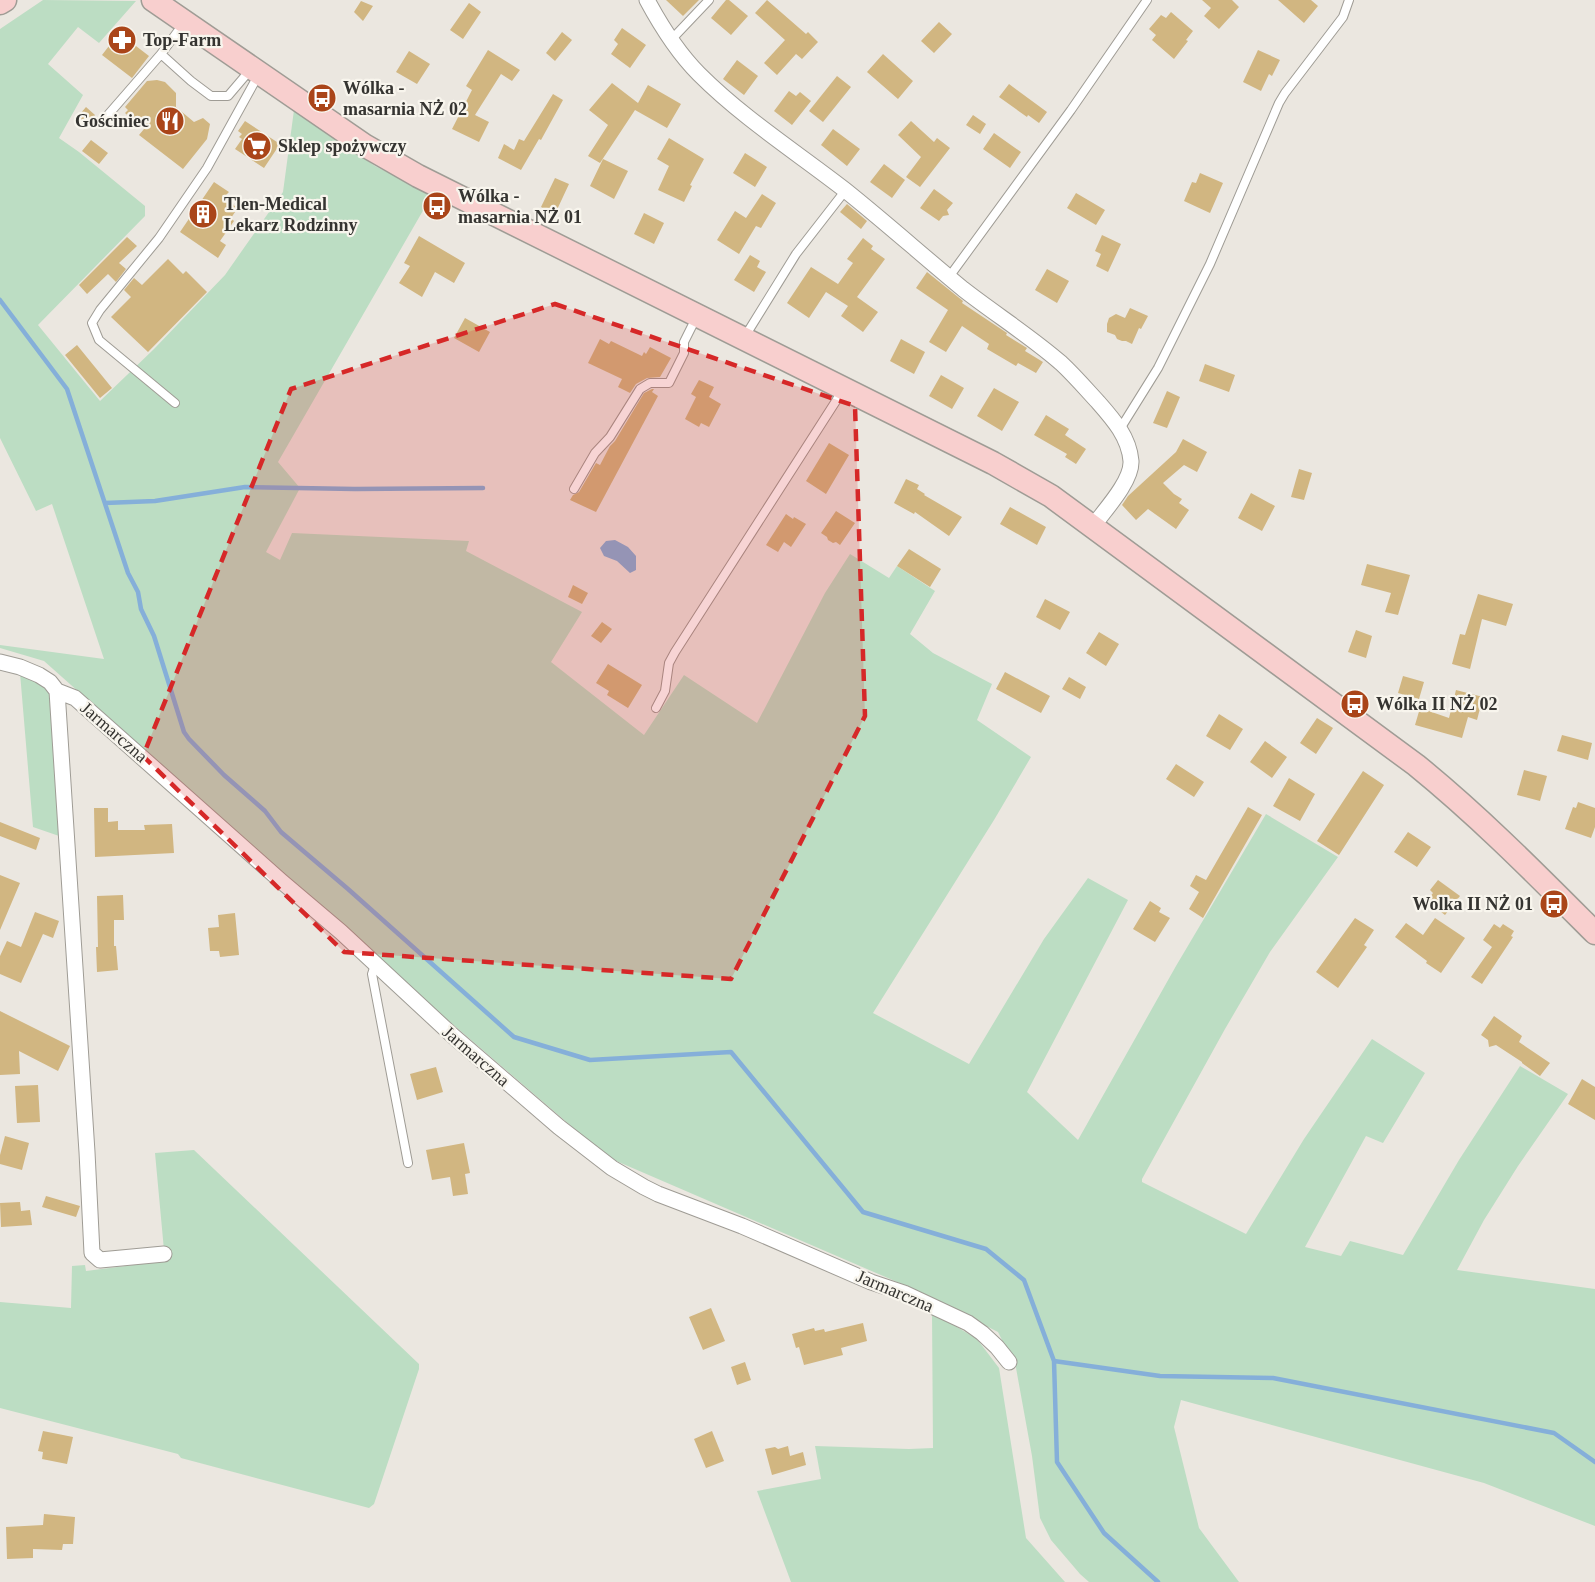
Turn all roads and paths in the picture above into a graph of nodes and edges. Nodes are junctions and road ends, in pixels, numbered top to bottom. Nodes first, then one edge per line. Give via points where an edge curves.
1 (5, 0) edge
2 (153, 0) edge
3 (647, 0) edge
4 (709, 0) edge
5 (1147, 0) edge
6 (1350, 0) edge
7 (0, 3) edge
8 (185, 22) junction
9 (671, 40) junction
10 (161, 54) junction
11 (256, 71) junction
12 (107, 116) dead end
13 (846, 190) junction
14 (949, 277) junction
15 (698, 316) junction
16 (744, 339) junction
17 (844, 389) junction
18 (175, 404) dead end
19 (1120, 429) junction
20 (574, 489) dead end
21 (1093, 526) junction
22 (0, 662) edge
23 (57, 690) junction
24 (656, 708) dead end
25 (1595, 933) edge
26 (377, 965) junction
27 (408, 1162) dead end
28 (164, 1254) dead end
29 (1009, 1362) dead end

1 - 7 street
2 - 8 street
3 - 9 street
4 - 9 lane
5 - 14 lane
6 - 19 lane via 1343,17 1279,103 1210,264 1158,368
8 - 10 lane
8 - 11 street
9 - 13 street via 697,72 738,110
10 - 11 lane via 211,96 228,96
10 - 12 lane
11 - 15 street via 408,171
11 - 18 lane via 207,168 159,238 92,323 99,340
13 - 14 street
13 - 16 lane via 792,261
14 - 19 street via 1062,364
15 - 16 street
15 - 20 lane via 669,383 650,383 639,389
16 - 17 street
17 - 21 street via 1008,471
17 - 24 lane via 672,657 665,691
19 - 21 street via 1130,453 1129,474
21 - 25 street via 1416,765 1492,831
22 - 23 street, Jarmarczna via 39,675
23 - 26 street, Jarmarczna via 75,698
23 - 28 street via 92,1253 100,1260
26 - 27 lane via 372,975
26 - 29 street, Jarmarczna via 506,1082 612,1168 658,1194 904,1293 968,1323

